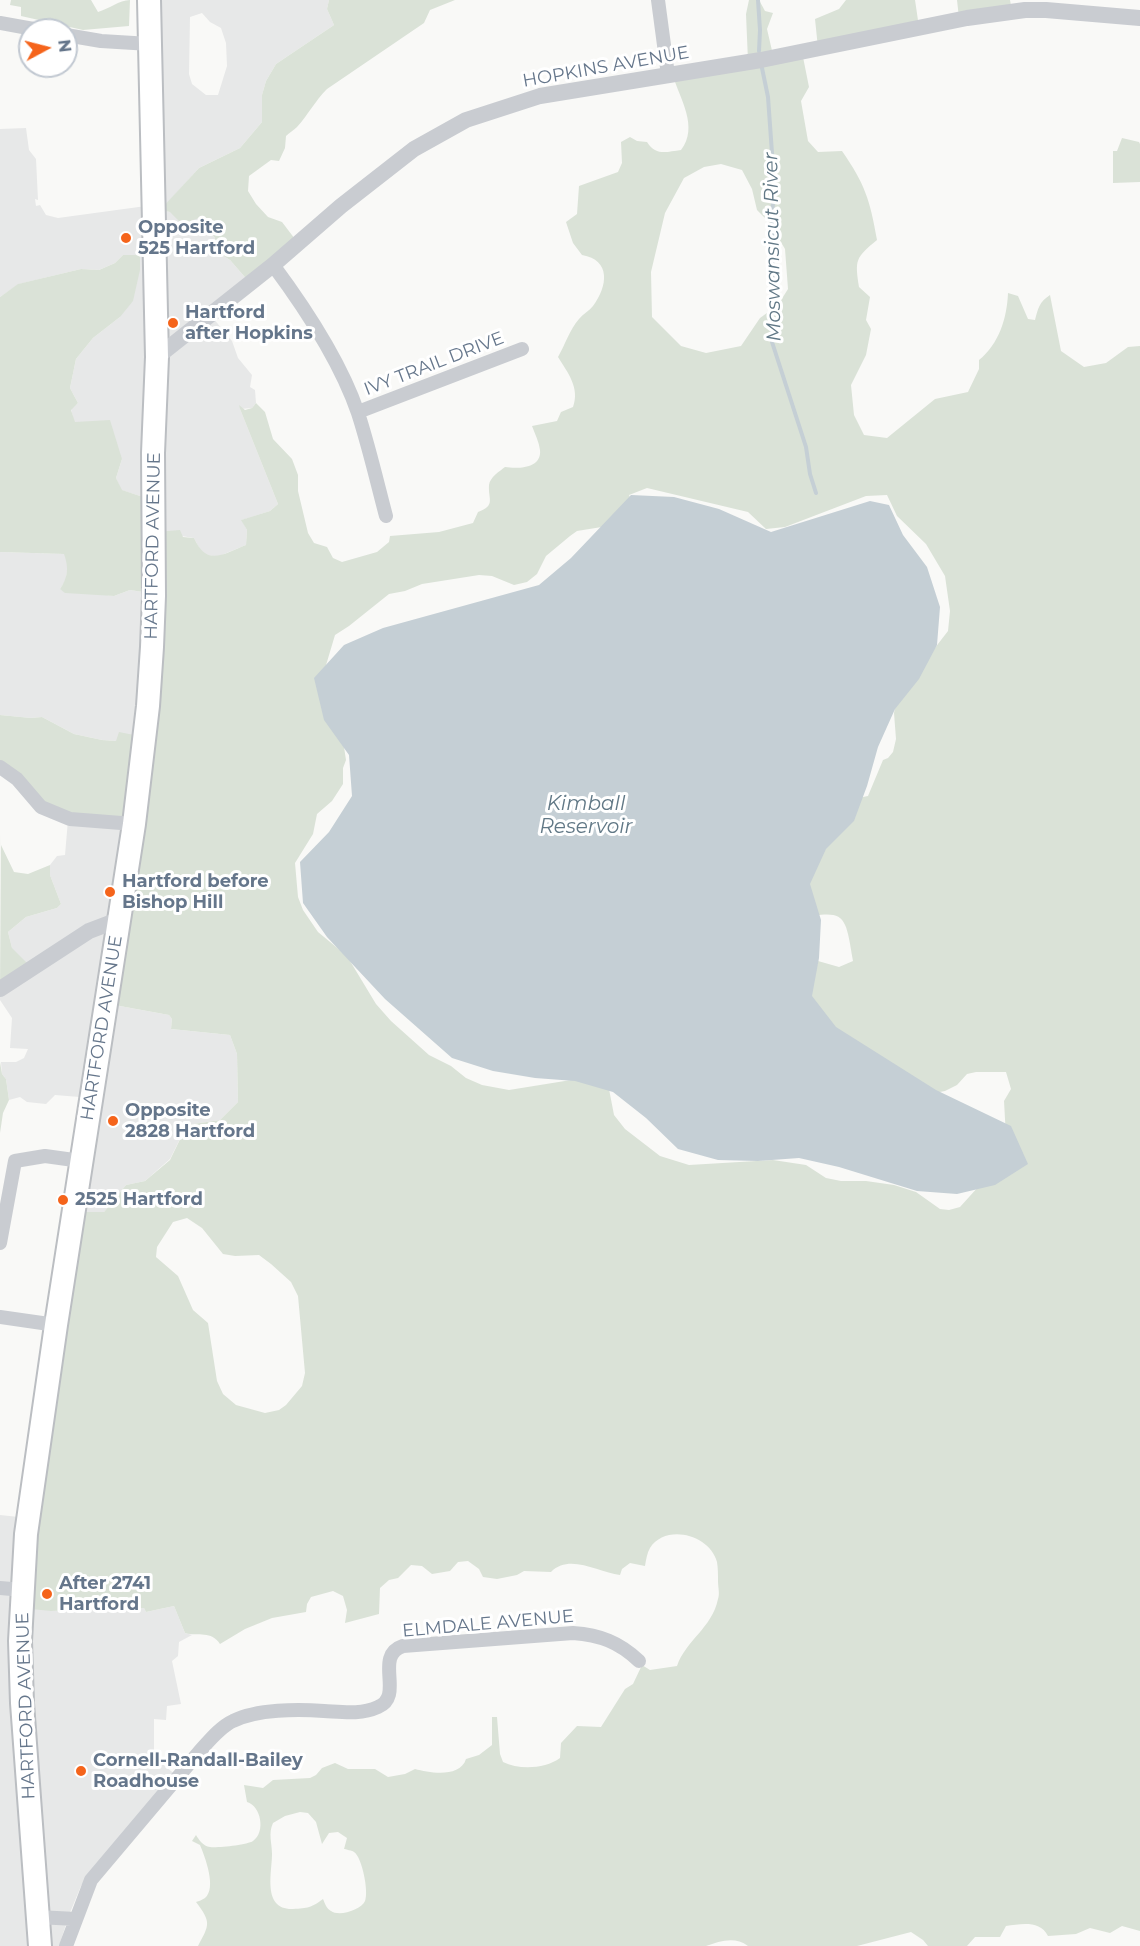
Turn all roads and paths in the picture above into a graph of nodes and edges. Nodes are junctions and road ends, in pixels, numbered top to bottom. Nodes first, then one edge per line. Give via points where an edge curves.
1 (149, 0) edge
2 (658, 0) edge
3 (1140, 18) edge
4 (0, 23) edge
5 (18, 26) edge
6 (78, 37) edge
7 (150, 44) junction
8 (668, 75) junction
9 (273, 265) junction
10 (522, 349) dead end
11 (157, 357) junction
12 (358, 412) junction
13 (386, 516) dead end
14 (0, 767) edge
15 (134, 824) junction
16 (118, 920) junction
17 (0, 989) edge
18 (81, 1161) junction
19 (0, 1243) edge
20 (0, 1317) edge
21 (56, 1325) junction
22 (0, 1588) edge
23 (23, 1590) junction
24 (639, 1661) dead end
25 (37, 1917) junction
26 (76, 1919) junction
27 (40, 1946) edge
28 (66, 1946) edge

1 - 7 highway, HARTFORD AVENUE
2 - 8 street
3 - 8 street, HOPKINS AVENUE via 1046,10 990,15
4 - 5 street
6 - 7 street
7 - 11 highway, HARTFORD AVENUE
8 - 9 street, HOPKINS AVENUE via 540,96 466,120 414,149
9 - 11 street, HOPKINS AVENUE
9 - 12 street via 300,302
10 - 12 street, IVY TRAIL DRIVE
11 - 15 highway, HARTFORD AVENUE via 152,647
12 - 13 street
14 - 15 street via 17,779 41,807 70,819
15 - 16 highway, HARTFORD AVENUE
16 - 17 street via 88,931
16 - 18 highway, HARTFORD AVENUE
18 - 19 street via 45,1156 15,1161
18 - 21 highway, HARTFORD AVENUE
20 - 21 street
21 - 23 highway, HARTFORD AVENUE via 26,1534
22 - 23 street
23 - 25 highway, HARTFORD AVENUE via 22,1703
24 - 26 street, ELMDALE AVENUE via 619,1644 600,1636 573,1633 403,1646 390,1655 389,1692 385,1704 376,1709 350,1713 297,1709 237,1719 214,1736 186,1767 92,1880
25 - 26 street
25 - 27 highway, HARTFORD AVENUE
26 - 28 street

